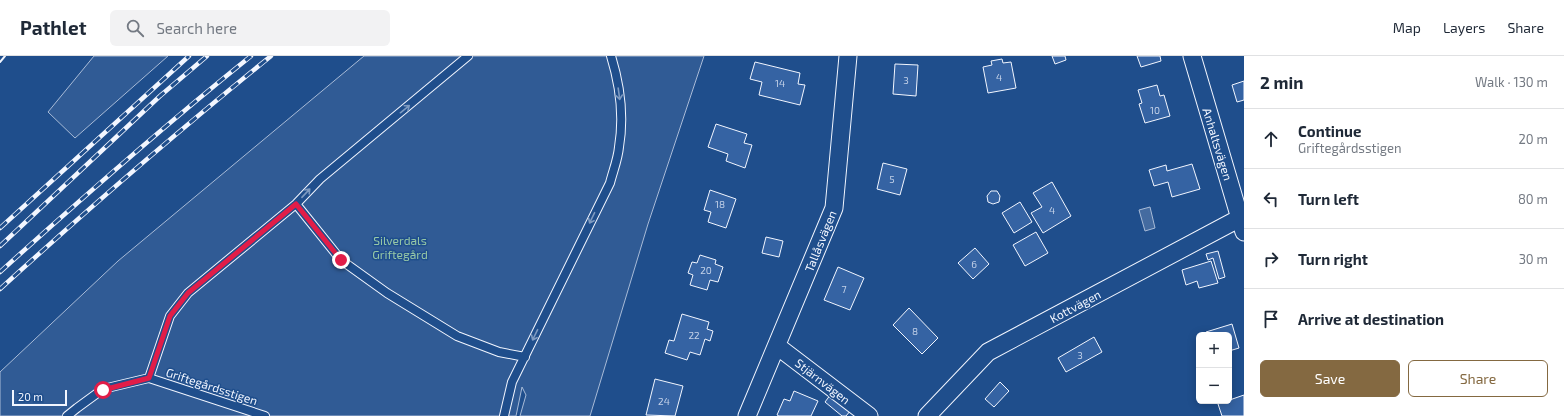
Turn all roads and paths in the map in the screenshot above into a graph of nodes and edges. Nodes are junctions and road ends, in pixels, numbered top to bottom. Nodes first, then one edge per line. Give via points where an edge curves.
1 (468, 56) edge
2 (612, 56) edge
3 (848, 56) edge
4 (1192, 56) edge
5 (296, 204) junction
6 (1242, 225) edge
7 (777, 346) junction
8 (524, 357) junction
9 (149, 378) junction
10 (67, 416) edge
11 (265, 416) edge
12 (504, 416) edge
13 (747, 416) edge
14 (869, 416) edge
15 (927, 416) edge

5 -> 1 lane via 320,178
2 -> 8 lane via 622,118 619,148 610,183
3 - 7 street, Tallåsvägen via 834,208
4 - 6 street, Anhaltsvägen
5 - 8 lane via 341,260 387,293 457,336 499,352
5 - 9 lane via 188,293 170,316
6 - 15 street, Kottvägen via 988,352
7 - 13 street, Tallåsvägen
7 - 14 street, Stjärnvägen
8 - 12 lane via 512,382
9 - 10 lane, Griftegårdsstigen via 103,390
9 - 11 lane, Griftegårdsstigen

